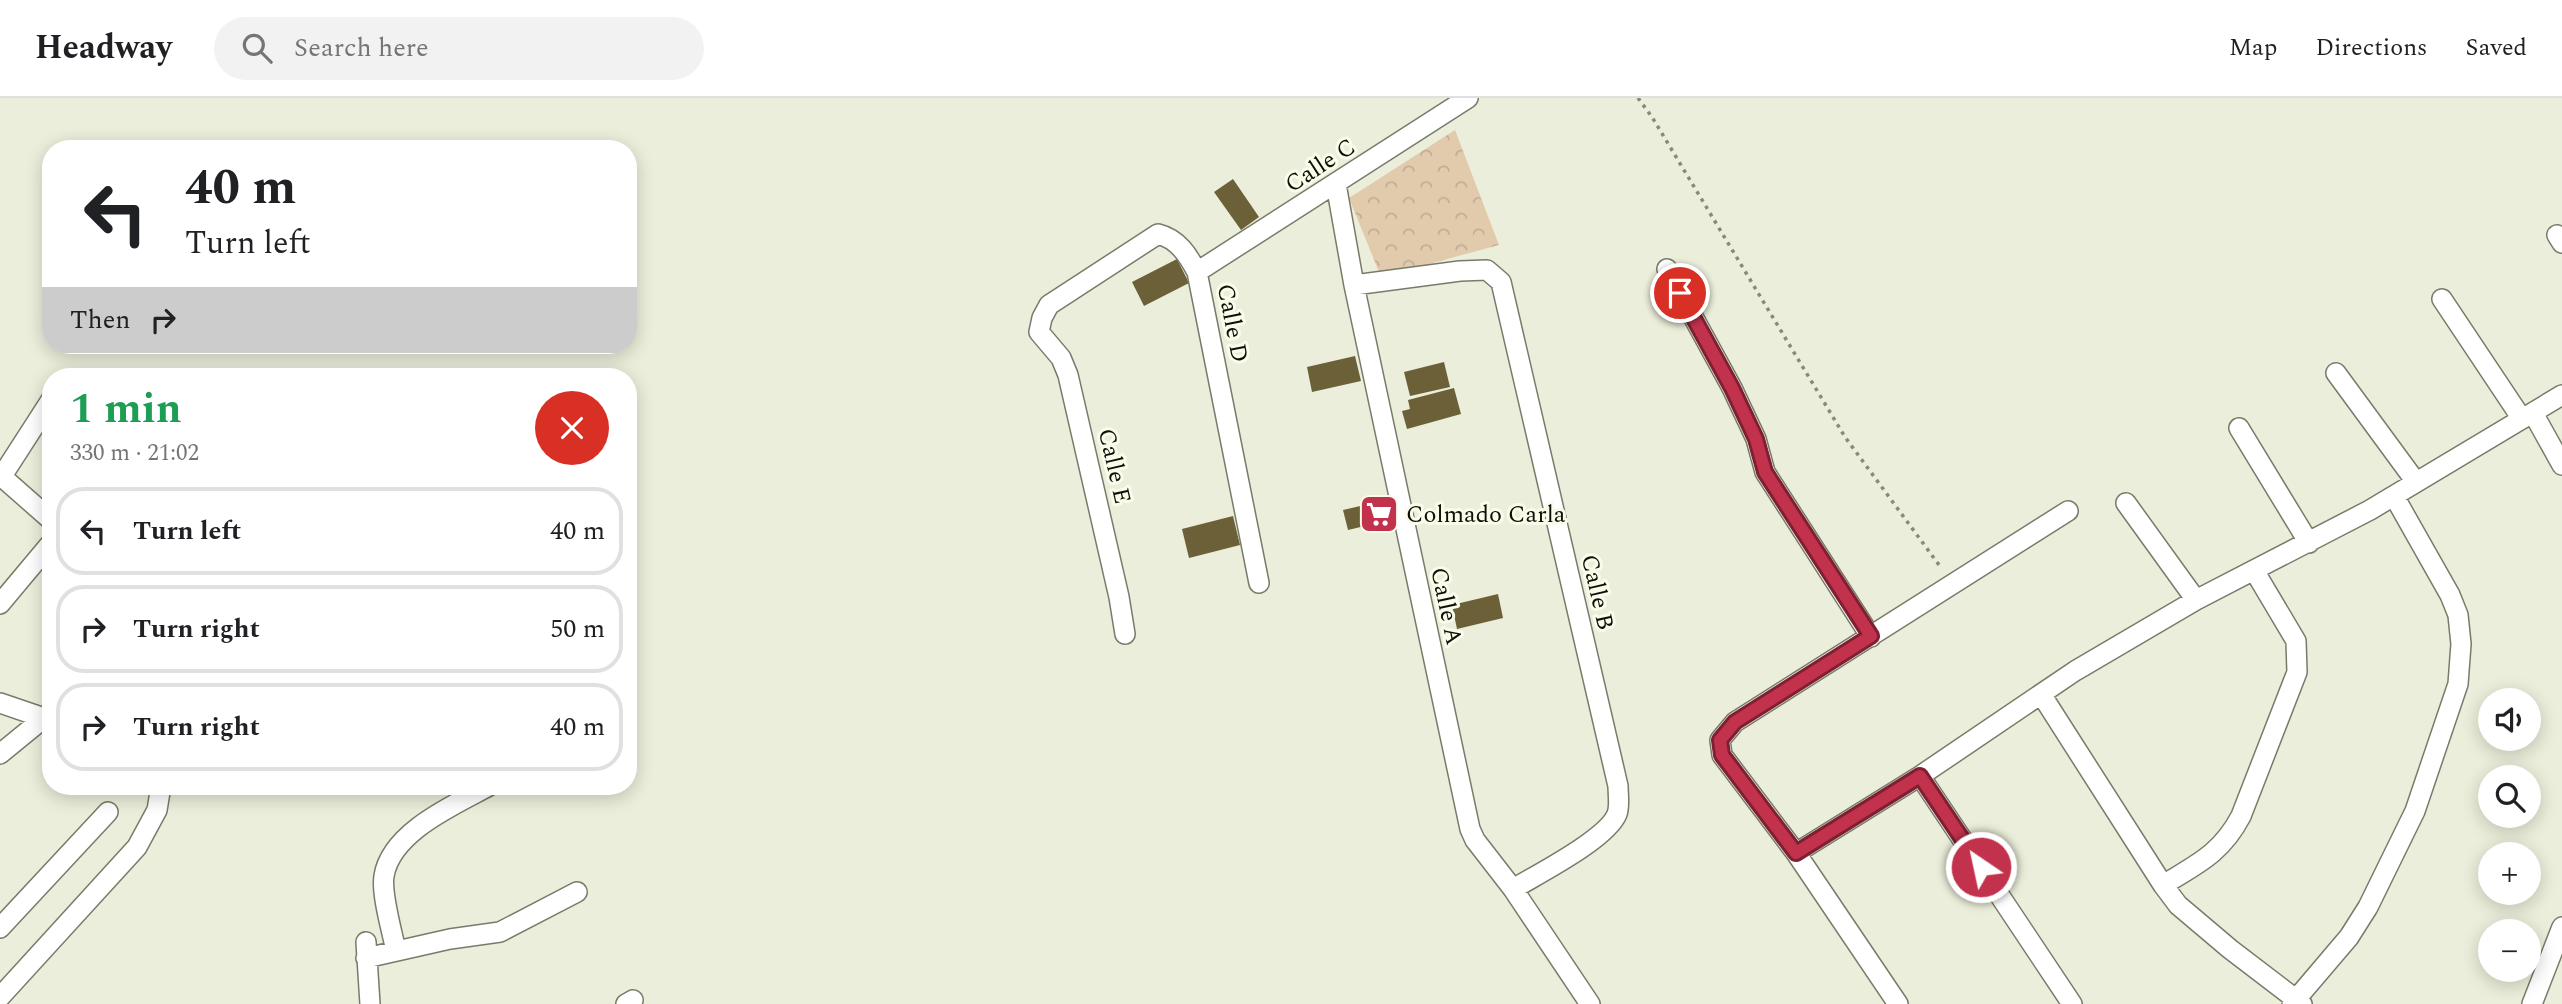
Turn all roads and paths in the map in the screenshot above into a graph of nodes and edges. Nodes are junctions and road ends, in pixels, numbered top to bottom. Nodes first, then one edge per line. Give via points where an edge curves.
1 (1468, 98) edge
2 (1637, 98) edge
3 (1336, 184) junction
4 (1667, 269) dead end
5 (1197, 272) junction
6 (1354, 285) junction
7 (2442, 299) dead end
8 (1042, 318) joint
9 (2336, 373) dead end
10 (2562, 395) edge
11 (42, 414) edge
12 (2527, 416) junction
13 (2239, 428) dead end
14 (2562, 465) edge
15 (1, 475) edge
16 (2416, 482) junction
17 (2394, 496) junction
18 (2126, 503) dead end
19 (2068, 511) dead end
20 (42, 512) edge
21 (2309, 544) junction
22 (42, 553) edge
23 (2255, 572) junction
24 (1259, 583) dead end
25 (1952, 584) junction
26 (2196, 600) junction
27 (0, 604) edge
28 (1125, 634) dead end
29 (1871, 636) junction
30 (2041, 694) junction
31 (0, 703) edge
32 (42, 716) edge
33 (42, 722) edge
34 (0, 754) edge
35 (1920, 776) junction
36 (159, 795) edge
37 (474, 795) edge
38 (108, 812) dead end
39 (1796, 853) junction
40 (2162, 886) junction
41 (1514, 889) junction
42 (577, 892) dead end
43 (2562, 927) edge
44 (0, 928) edge
45 (396, 951) junction
46 (0, 997) edge
47 (2296, 1003) edge
48 (370, 1004) edge
49 (1590, 1004) edge
50 (1898, 1004) edge
51 (2072, 1004) edge
52 (2532, 1004) edge

1 - 3 street, Calle C
2 - 25 path via 1845,437
3 - 5 street, Calle C
3 - 6 street, Calle A
4 - 29 street via 1732,388 1756,439 1765,472
5 - 8 street, Calle D via 1178,244 1158,233 1049,304
5 - 24 street, Calle D
6 - 41 street, Calle A via 1464,809 1475,840
6 - 41 street, Calle B via 1487,270 1501,282 1618,786 1618,812 1609,826
7 - 12 street
8 - 28 street, Calle E via 1039,332 1061,358 1074,396
9 - 16 street
10 - 12 street
11 - 15 street
12 - 14 street
12 - 16 street
13 - 21 street
15 - 20 street
16 - 17 street
17 - 21 street
17 - 47 street via 2458,615 2458,684 2415,811 2368,907
18 - 26 street
19 - 25 street
21 - 23 street
22 - 27 street
23 - 26 street
23 - 40 street via 2296,641 2297,672 2230,836 2214,854
25 - 29 street
26 - 30 street
29 - 39 street via 1735,722 1720,740 1722,755
30 - 35 street
30 - 40 street
31 - 32 street
33 - 34 street
35 - 39 street
35 - 51 street
36 - 46 street via 137,847
37 - 45 street via 404,837 390,858 384,893
38 - 44 street
39 - 50 street
40 - 47 street via 2178,905
41 - 49 street, Calle A
42 - 45 street via 500,932
43 - 52 street
45 - 48 street via 366,950

